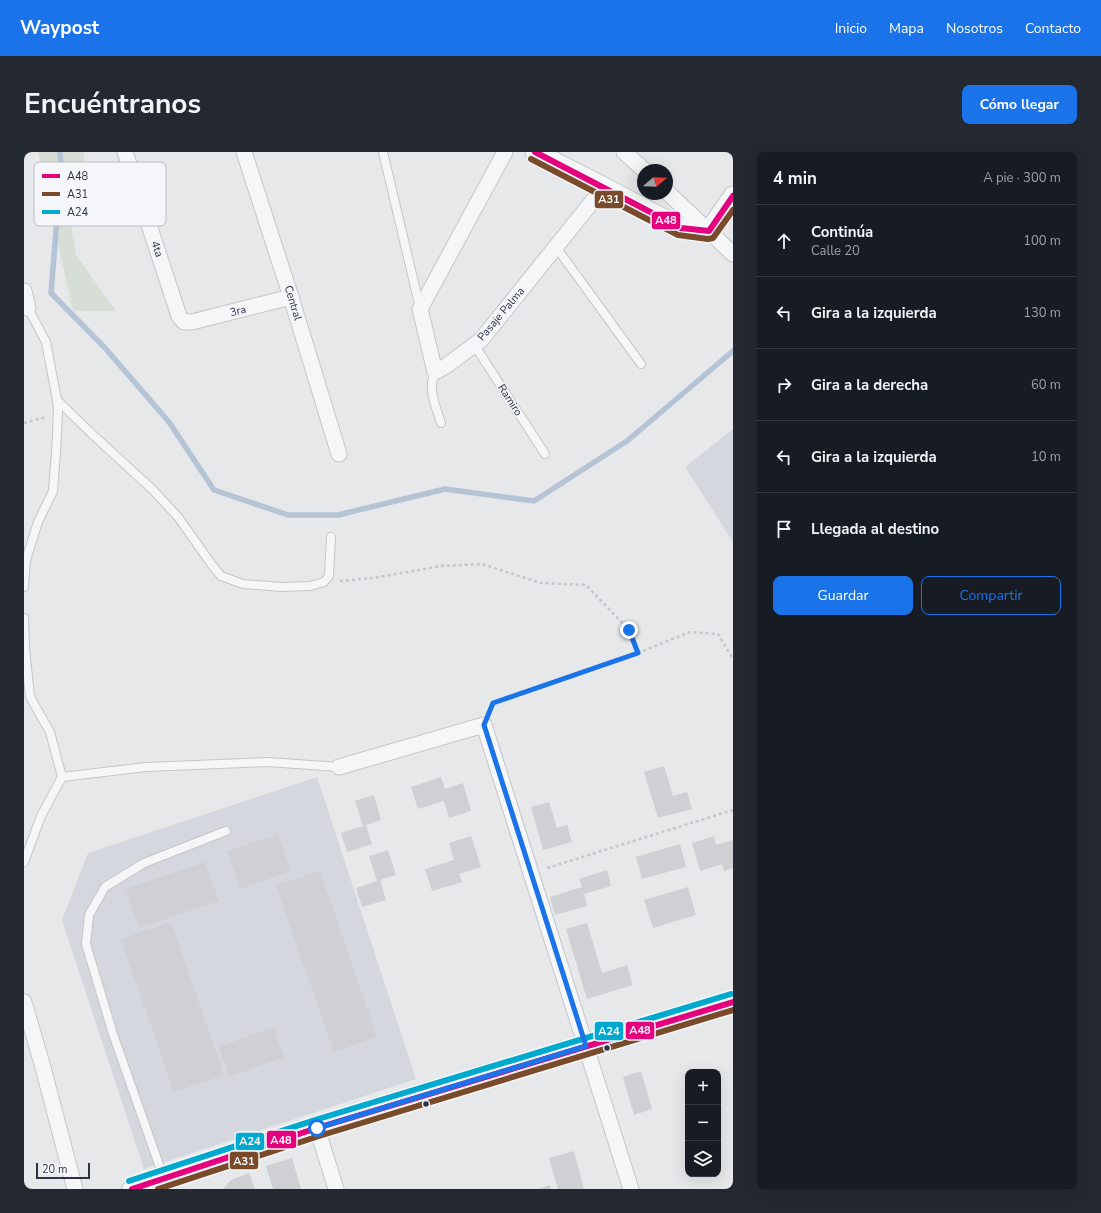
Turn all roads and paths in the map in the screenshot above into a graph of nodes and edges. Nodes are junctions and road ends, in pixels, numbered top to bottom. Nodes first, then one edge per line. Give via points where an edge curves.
1 (125, 152) edge
2 (244, 152) edge
3 (383, 152) edge
4 (505, 152) edge
5 (535, 152) edge
6 (628, 153) edge
7 (128, 162) edge
8 (638, 164) edge
9 (604, 187) junction
10 (733, 196) edge
11 (673, 198) edge
12 (149, 226) edge
13 (709, 231) junction
14 (556, 247) junction
15 (733, 254) edge
16 (24, 291) edge
17 (291, 297) junction
18 (26, 309) edge
19 (420, 309) junction
20 (184, 322) joint
21 (475, 346) junction
22 (641, 364) dead end
23 (435, 372) junction
24 (57, 400) junction
25 (58, 413) junction
26 (24, 423) edge
27 (441, 423) dead end
28 (339, 454) dead end
29 (545, 454) dead end
30 (331, 537) dead end
31 (324, 582) junction
32 (24, 587) edge
33 (24, 618) edge
34 (638, 653) junction
35 (733, 659) edge
36 (484, 725) junction
37 (339, 766) joint
38 (62, 777) junction
39 (733, 810) edge
40 (226, 832) dead end
41 (24, 862) edge
42 (531, 873) junction
43 (24, 1002) edge
44 (733, 1002) edge
45 (586, 1046) junction
46 (317, 1128) junction
47 (164, 1179) junction
48 (74, 1189) edge
49 (132, 1189) edge
50 (336, 1189) edge
51 (631, 1189) edge

1 - 7 street, 4ta
2 - 17 street, Central
3 - 19 lane
4 - 19 street
5 - 9 street
6 - 8 street
9 - 13 street via 681,228
9 - 14 street, Pasaje Palma
10 - 13 street
11 - 13 street
12 - 20 street, 4ta via 179,316
13 - 15 street
14 - 21 street, Pasaje Palma
14 - 22 lane
16 - 18 street
17 - 20 street, 3ra
17 - 28 street, Central
18 - 24 lane via 46,342
19 - 23 street
21 - 23 street, Pasaje Palma
21 - 29 lane, Ramiro
23 - 27 lane via 432,394
24 - 25 lane
24 - 31 lane via 153,490 178,517 221,576 243,584 282,587 310,586
25 - 26 path
25 - 32 lane via 53,491 38,522 26,560
30 - 31 lane via 329,576
31 - 34 path via 373,578 441,566 482,564 541,583 586,585 629,630
33 - 38 lane via 30,697 50,732
34 - 35 path via 690,632 718,634
34 - 36 path via 493,703
36 - 37 street
36 - 42 street
37 - 38 lane via 268,762 146,767
38 - 41 lane via 41,816
39 - 42 path
40 - 47 lane via 144,863 105,887 89,915 86,944 113,1034
42 - 45 street
43 - 48 street
44 - 45 street
45 - 46 street
45 - 51 street
46 - 47 street
46 - 50 street
47 - 49 street

